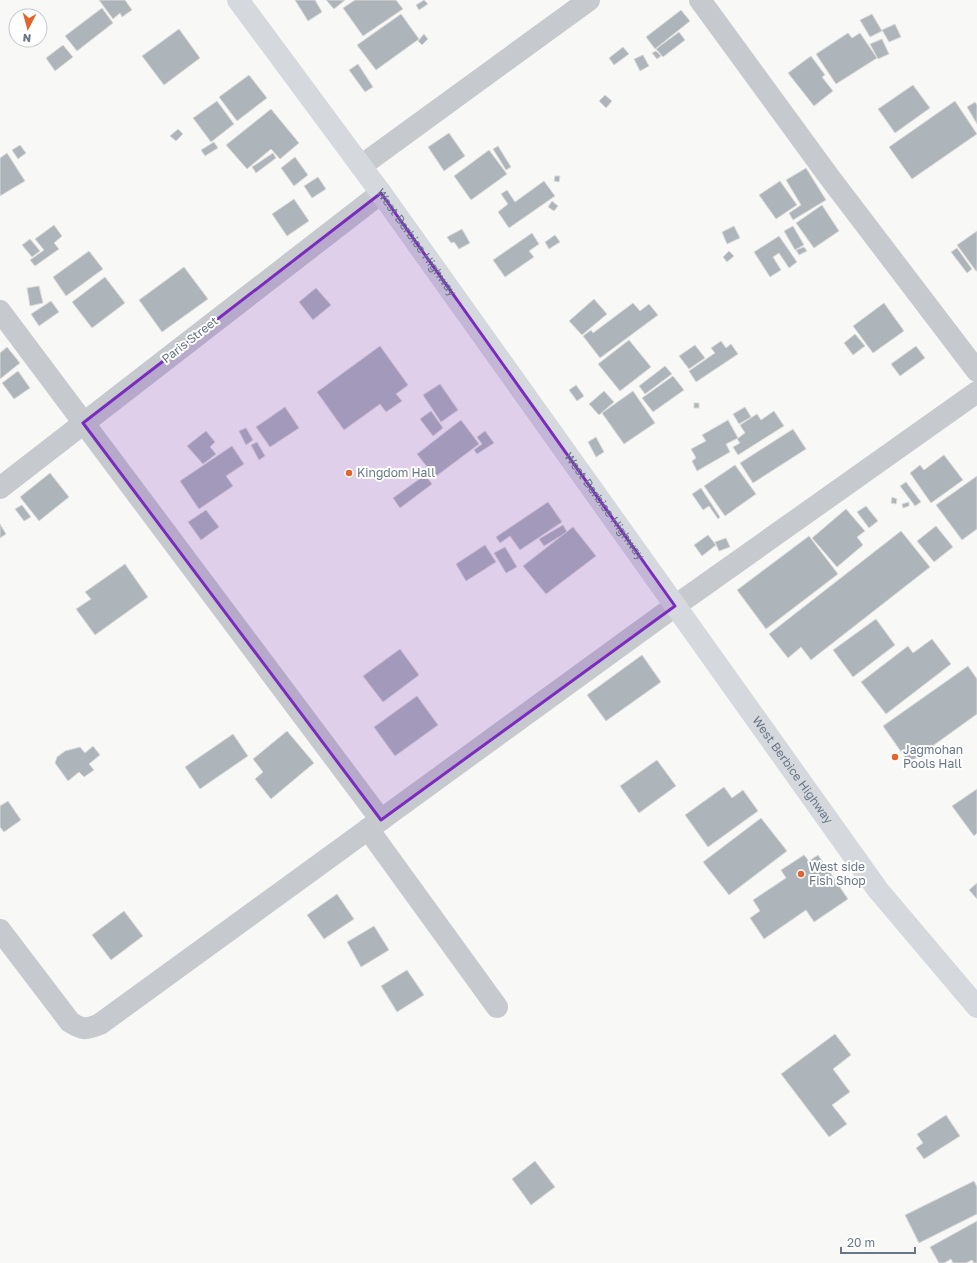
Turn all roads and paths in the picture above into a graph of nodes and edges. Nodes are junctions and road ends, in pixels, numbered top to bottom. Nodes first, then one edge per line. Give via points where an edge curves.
1 (238, 0) edge
2 (589, 0) edge
3 (700, 0) edge
4 (361, 166) junction
5 (381, 193) junction
6 (0, 312) edge
7 (977, 371) edge
8 (977, 392) edge
9 (83, 423) junction
10 (0, 488) edge
11 (675, 606) junction
12 (374, 825) junction
13 (0, 930) edge
14 (497, 1007) dead end
15 (977, 1007) edge

1 - 4 main road, West Berbice Highway
2 - 4 street
3 - 7 street via 830,178
4 - 5 main road, West Berbice Highway
5 - 9 street, Paris Street
5 - 11 main road, West Berbice Highway
6 - 9 street
8 - 11 street
9 - 10 street, Paris Street
9 - 12 street
11 - 12 street
11 - 15 main road, West Berbice Highway via 878,890
12 - 13 street via 100,1024 88,1029 70,1022
12 - 14 street

